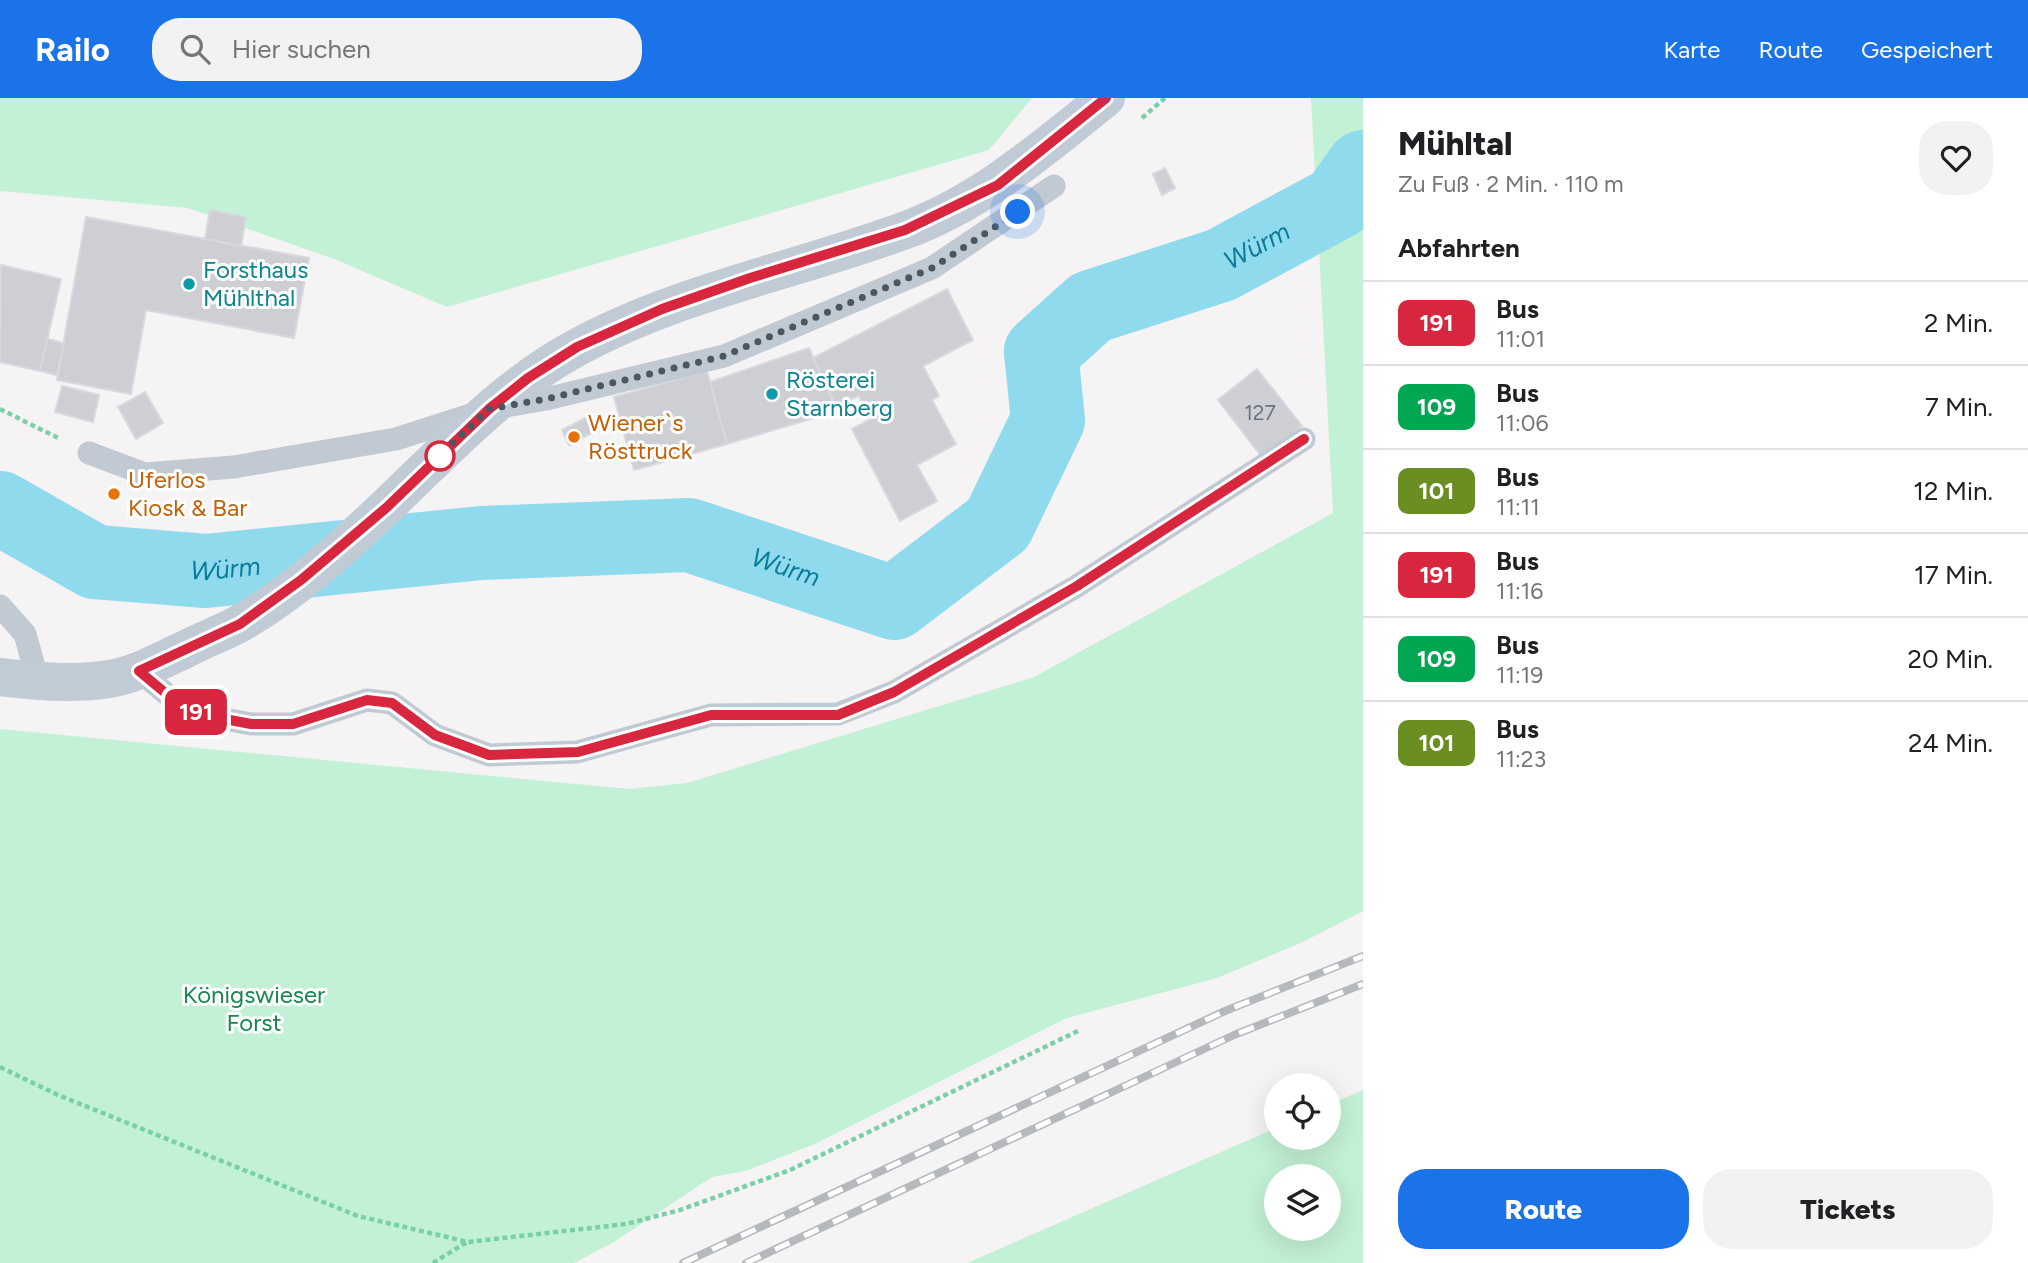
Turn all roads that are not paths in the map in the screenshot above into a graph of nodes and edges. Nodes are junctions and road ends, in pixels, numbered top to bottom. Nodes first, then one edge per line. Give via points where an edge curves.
1 (1106, 98) edge
2 (1054, 186) dead end
3 (489, 409) junction
4 (1304, 439) dead end
5 (89, 453) road end
6 (0, 606) edge
7 (139, 671) junction
8 (0, 677) edge
9 (38, 681) junction

1 - 3 main road via 998,185 905,230 662,309 577,347
2 - 3 lane via 932,268 724,356
3 - 5 lane via 396,439 234,467 145,474
3 - 7 main road via 386,508 301,580 240,624
4 - 7 lane via 1077,586 894,692 838,715 711,715 578,752 489,755 435,735 392,703 367,700 293,724 251,724 198,714
6 - 9 lane via 25,634
7 - 9 main road via 75,683
8 - 9 main road

